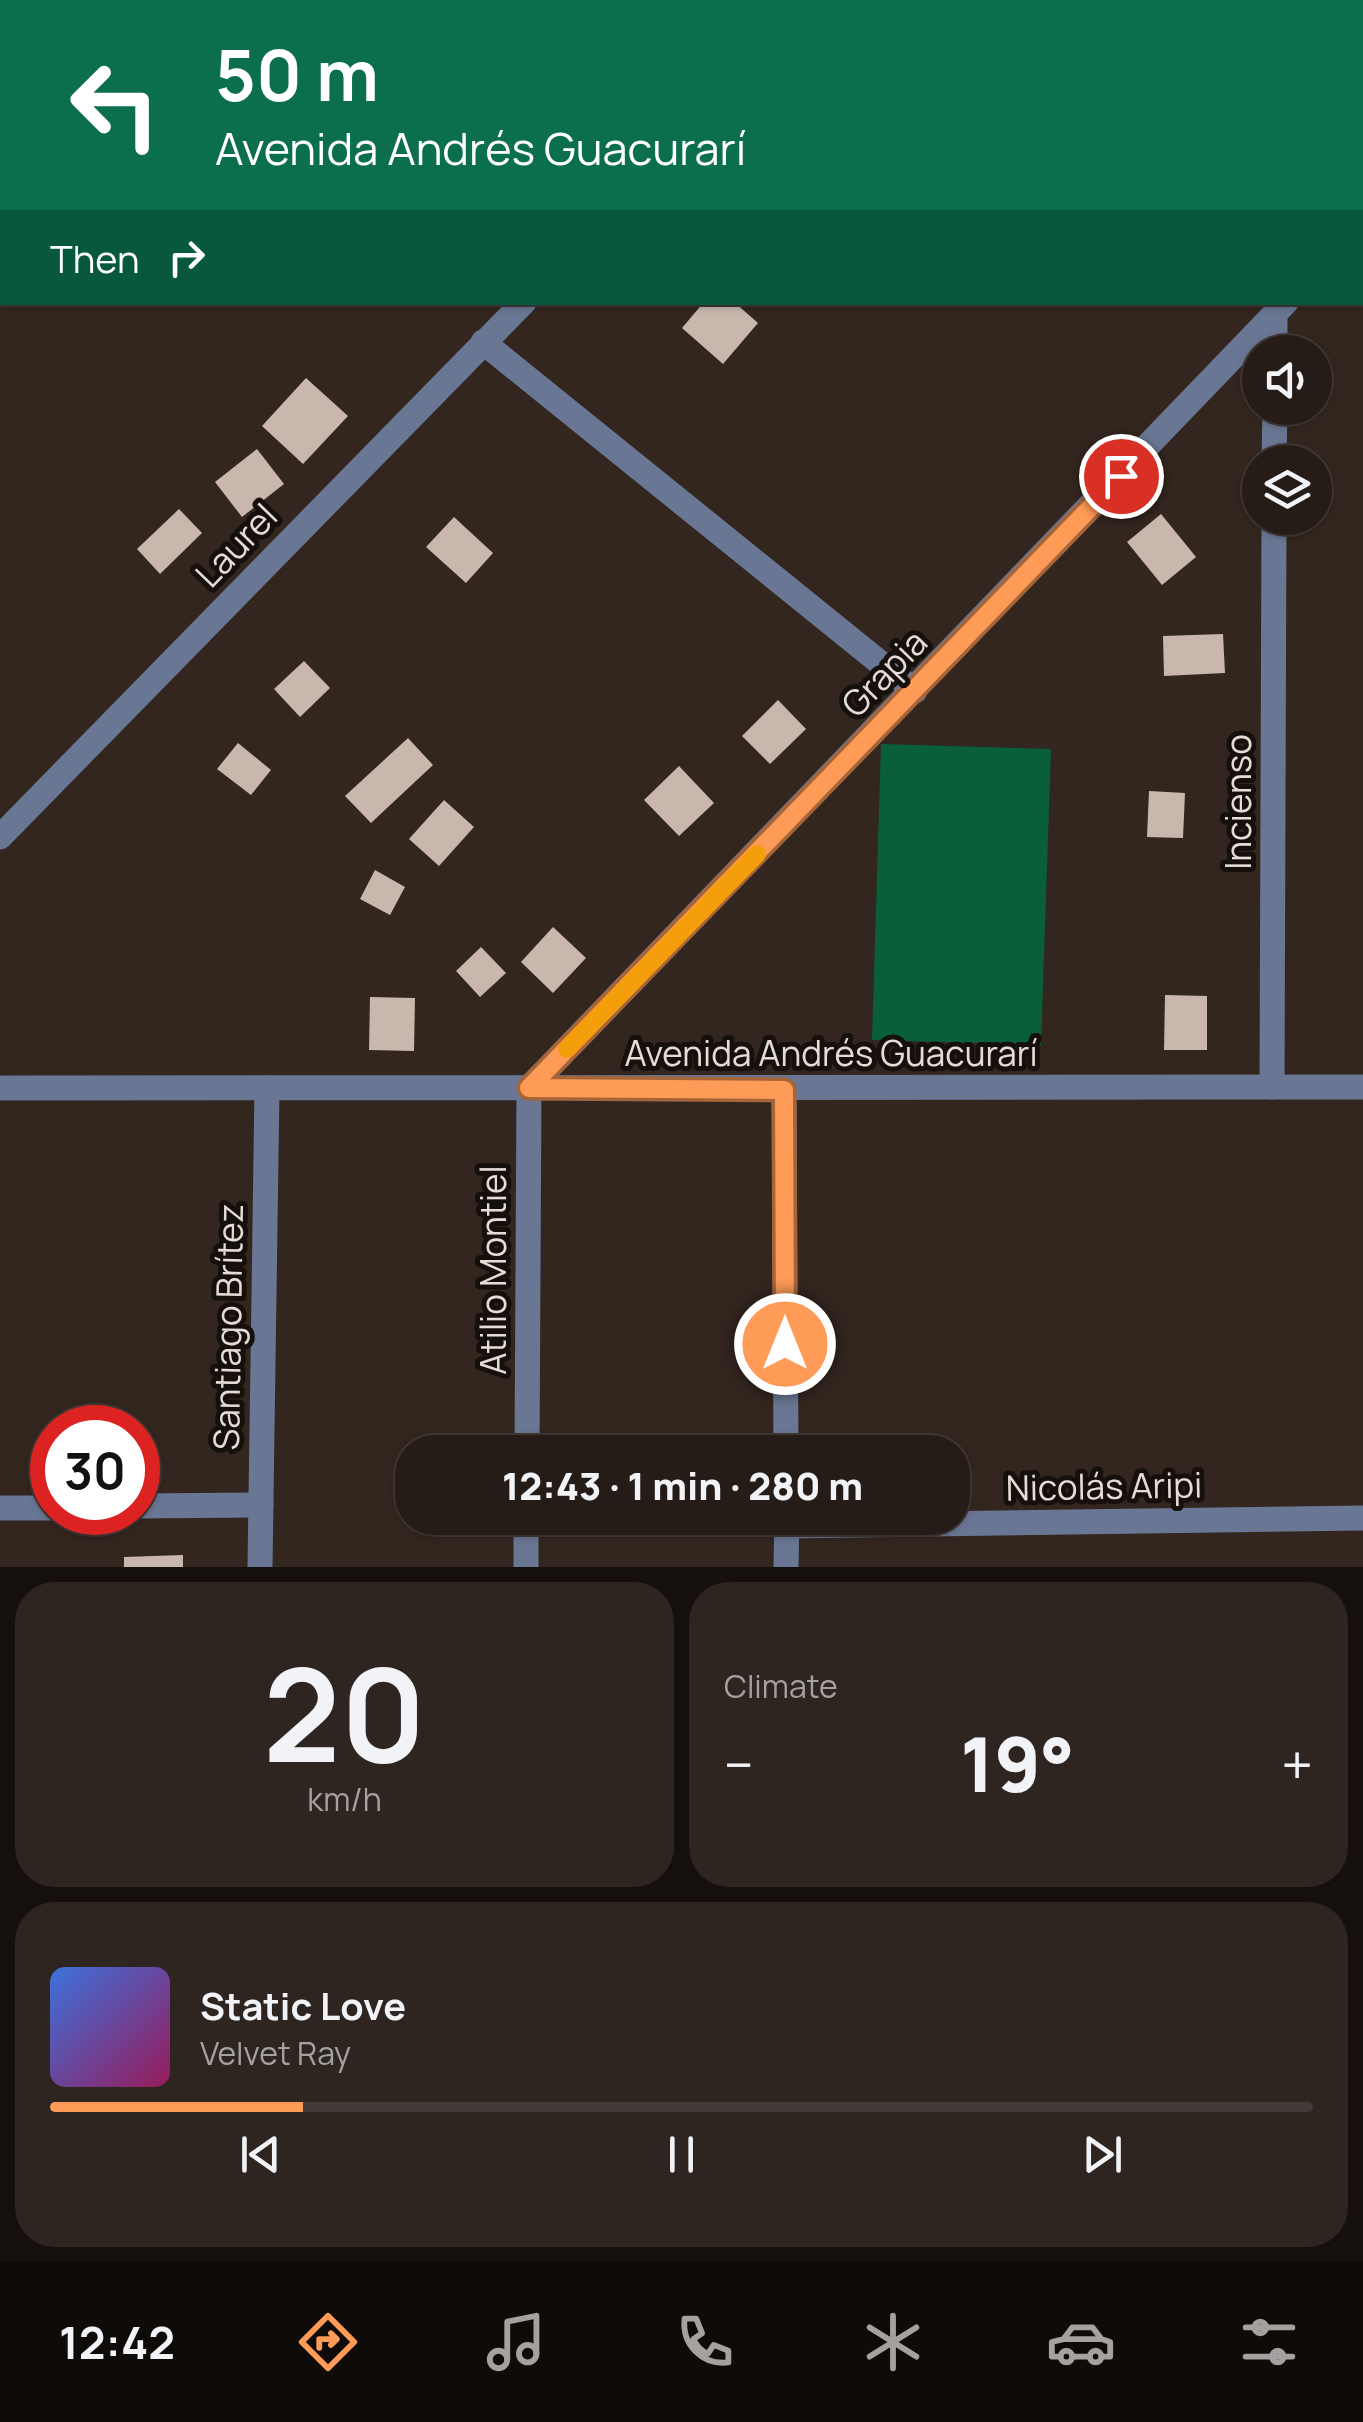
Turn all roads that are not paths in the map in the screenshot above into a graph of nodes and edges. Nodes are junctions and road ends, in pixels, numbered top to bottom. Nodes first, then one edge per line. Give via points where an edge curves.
1 (521, 305) edge
2 (1281, 308) edge
3 (1277, 335) edge
4 (483, 342) junction
5 (1274, 535) edge
6 (915, 691) junction
7 (0, 837) edge
8 (1272, 1087) junction
9 (1363, 1087) edge
10 (0, 1088) edge
11 (267, 1088) junction
12 (529, 1088) junction
13 (784, 1090) junction
14 (527, 1435) edge
15 (786, 1435) edge
16 (260, 1505) junction
17 (160, 1506) edge
18 (0, 1508) edge
19 (30, 1508) edge
20 (1363, 1518) edge
21 (970, 1521) edge
22 (526, 1535) edge
23 (786, 1535) edge
24 (260, 1567) edge
25 (526, 1567) edge
26 (786, 1567) edge

1 - 4 street, Laurel
2 - 3 street
2 - 6 street, Grapia
4 - 6 street
4 - 7 street, Laurel
5 - 8 street, Incienso
6 - 12 street, Grapia
8 - 9 street, Avenida Andrés Guacurarí
8 - 13 street, Avenida Andrés Guacurarí
10 - 11 street, Avenida Andrés Guacurarí
11 - 12 street, Avenida Andrés Guacurarí
11 - 16 street, Santiago Brítez
12 - 13 street, Avenida Andrés Guacurarí
12 - 14 street, Atilio Montiel
13 - 15 street
16 - 17 street
16 - 24 street, Santiago Brítez
18 - 19 street
20 - 21 street, Nicolás Aripi
22 - 25 street
23 - 26 street

